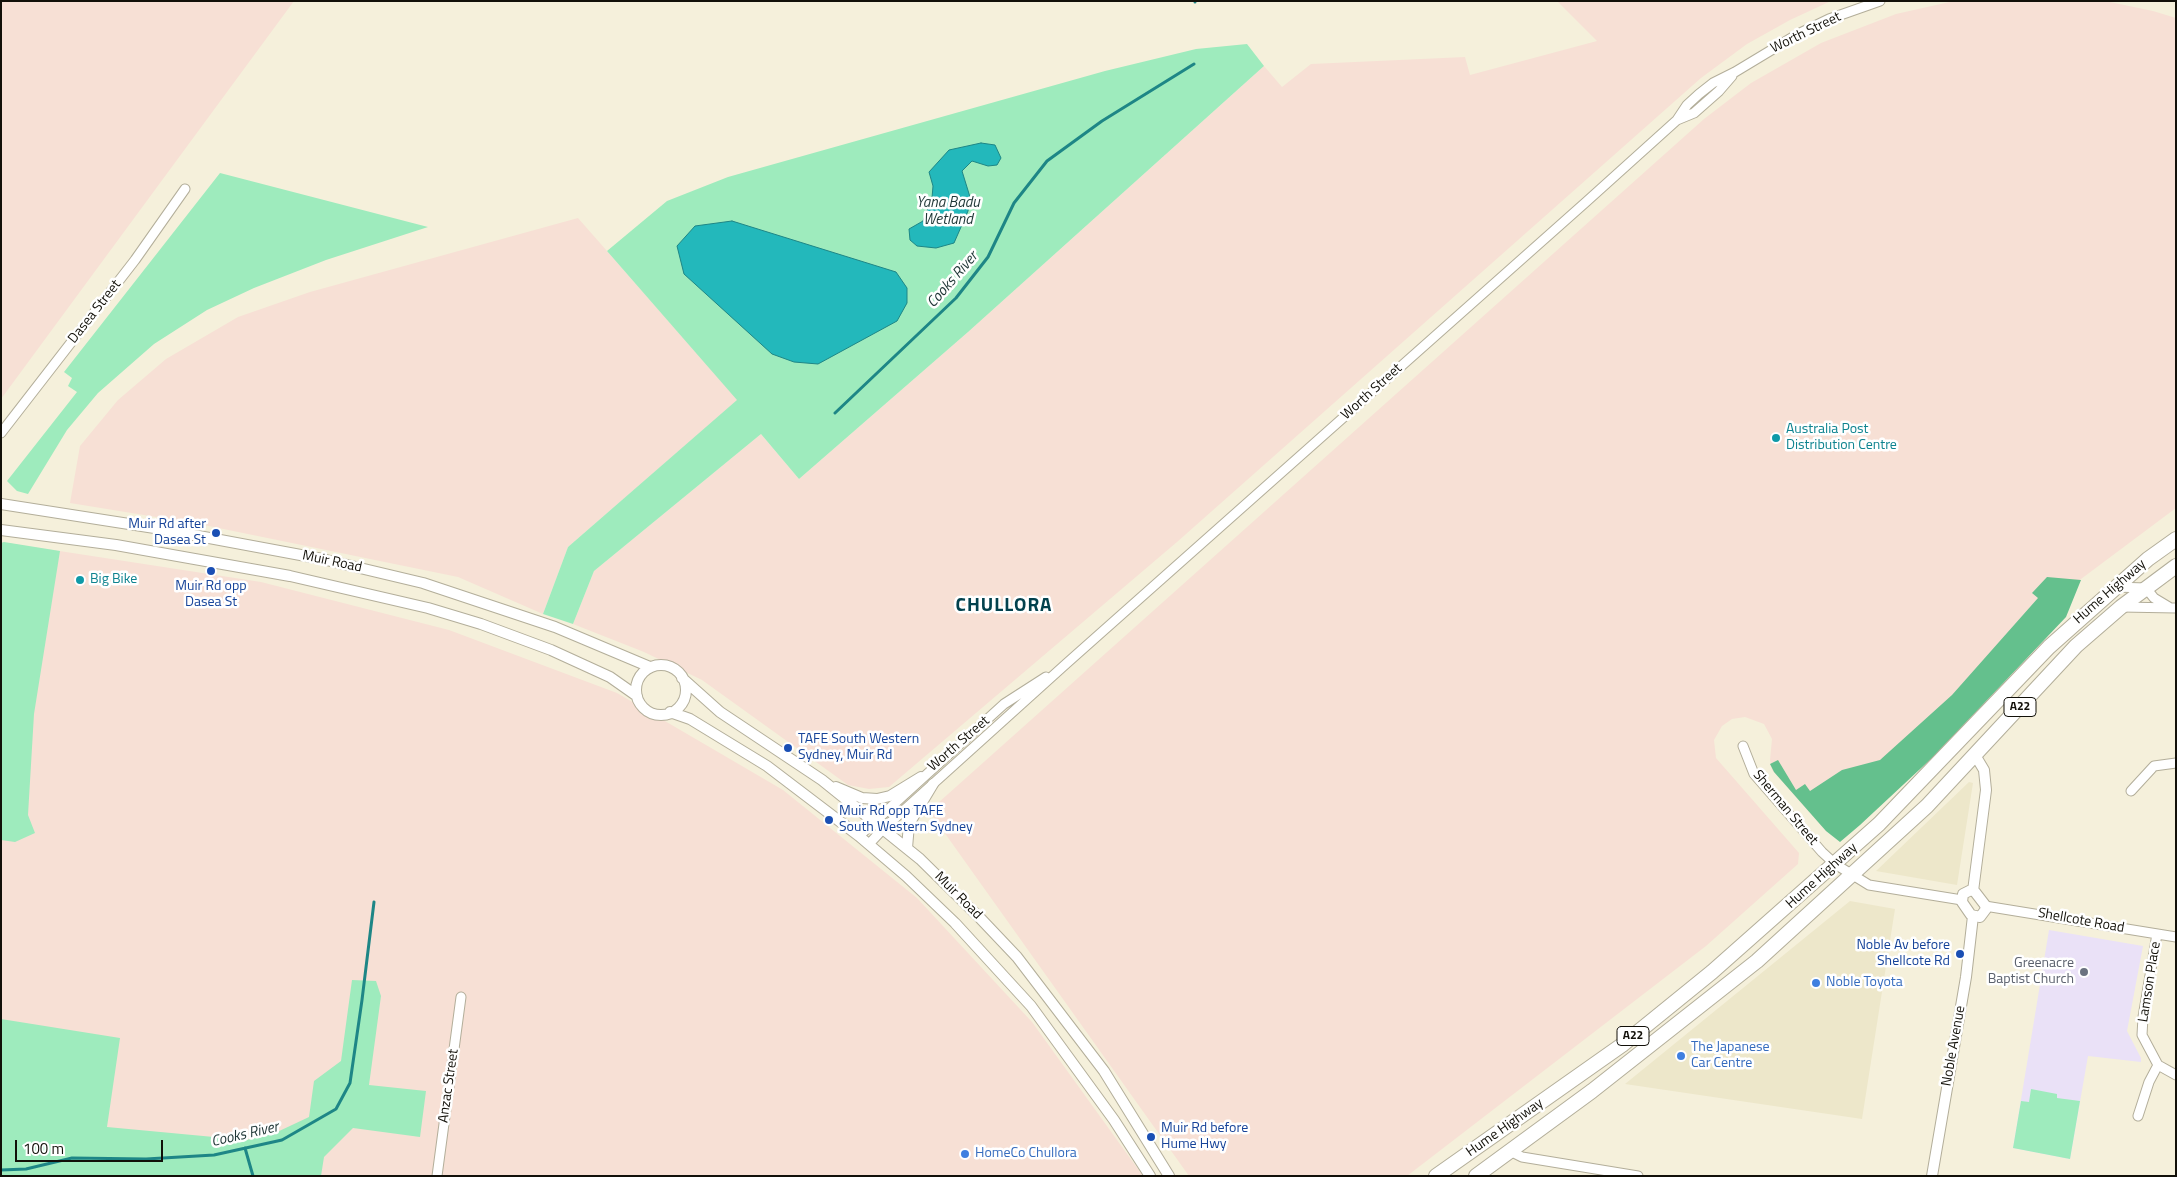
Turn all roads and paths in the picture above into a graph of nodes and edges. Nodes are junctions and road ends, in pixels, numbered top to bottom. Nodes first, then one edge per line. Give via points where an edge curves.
1 (1880, 1) edge
2 (185, 189) dead end
3 (1, 433) edge
4 (1, 504) edge
5 (2, 530) edge
6 (2176, 539) edge
7 (2176, 566) edge
8 (2115, 587) junction
9 (2146, 588) junction
10 (2121, 607) junction
11 (2173, 607) edge
12 (1067, 663) junction
13 (650, 667) junction
14 (682, 678) junction
15 (637, 696) junction
16 (670, 712) junction
17 (1743, 746) dead end
18 (1975, 755) junction
19 (2176, 763) edge
20 (921, 777) junction
21 (822, 780) junction
22 (932, 784) junction
23 (2131, 791) dead end
24 (873, 821) junction
25 (883, 829) junction
26 (859, 836) junction
27 (869, 844) junction
28 (907, 848) junction
29 (1835, 864) junction
30 (1850, 875) junction
31 (1973, 891) junction
32 (1962, 900) junction
33 (1985, 906) junction
34 (1973, 916) junction
35 (2157, 934) junction
36 (2176, 937) edge
37 (461, 997) dead end
38 (2158, 1065) junction
39 (2176, 1075) edge
40 (2138, 1116) dead end
41 (1510, 1151) junction
42 (1588, 1172) edge
43 (437, 1176) edge
44 (1150, 1176) edge
45 (1169, 1176) edge
46 (1436, 1176) edge
47 (1476, 1176) edge
48 (1638, 1176) edge
49 (1932, 1176) edge

1 - 12 street, Worth Street via 1821,23 1773,48 1736,72 1694,113 1677,120
2 - 3 street, Dasea Street via 135,260
4 - 13 street, Muir Road via 322,559 423,583 555,627
5 - 15 street, Muir Road via 116,545 290,576 428,608 551,650 610,677
6 - 8 highway, Hume Highway / A22
7 - 9 highway, Hume Highway / A22
8 - 9 street
8 - 29 highway, Hume Highway / A22 via 2048,647 1879,824
9 - 10 highway, Hume Highway / A22
9 - 11 street via 2154,598
10 - 11 street
10 - 18 highway, Hume Highway / A22 via 2076,646
12 - 20 street, Worth Street via 1004,704
12 - 22 street, Worth Street
13 - 14 street via 671,667
13 - 15 street via 640,676
14 - 16 street via 685,686 682,702
14 - 21 street, Muir Road via 720,712
15 - 16 street via 649,712
16 - 26 street, Muir Road via 690,719 760,762
17 - 29 street, Sherman Street via 1754,774
18 - 30 highway, Hume Highway / A22 via 1927,806
18 - 31 street via 1984,770 1986,790
19 - 23 street via 2154,766
20 - 21 street via 890,796 875,799 862,798
20 - 24 street, Worth Street
21 - 24 street, Muir Road
22 - 25 street, Worth Street
22 - 28 street via 909,824
24 - 25 street, Muir Road
24 - 26 street, Worth Street
25 - 27 street, Worth Street
25 - 28 street, Muir Road
26 - 27 street, Muir Road
27 - 44 street, Muir Road via 955,924 1030,1006 1114,1120
28 - 45 street, Muir Road via 1018,957 1104,1071
29 - 30 street
29 - 46 highway, Hume Highway / A22 via 1712,972 1622,1045
30 - 32 street via 1869,885
30 - 41 highway, Hume Highway / A22 via 1757,961
31 - 32 street via 1963,894
31 - 33 street
32 - 34 street
33 - 34 street via 1984,914
33 - 35 street, Shellcote Road
34 - 49 street, Noble Avenue
35 - 36 street, Shellcote Road
35 - 38 street, Lamson Place via 2142,1035
37 - 43 street, Anzac Street
38 - 39 street
38 - 40 street
41 - 42 street via 1522,1157
41 - 47 highway, Hume Highway / A22
42 - 48 street

